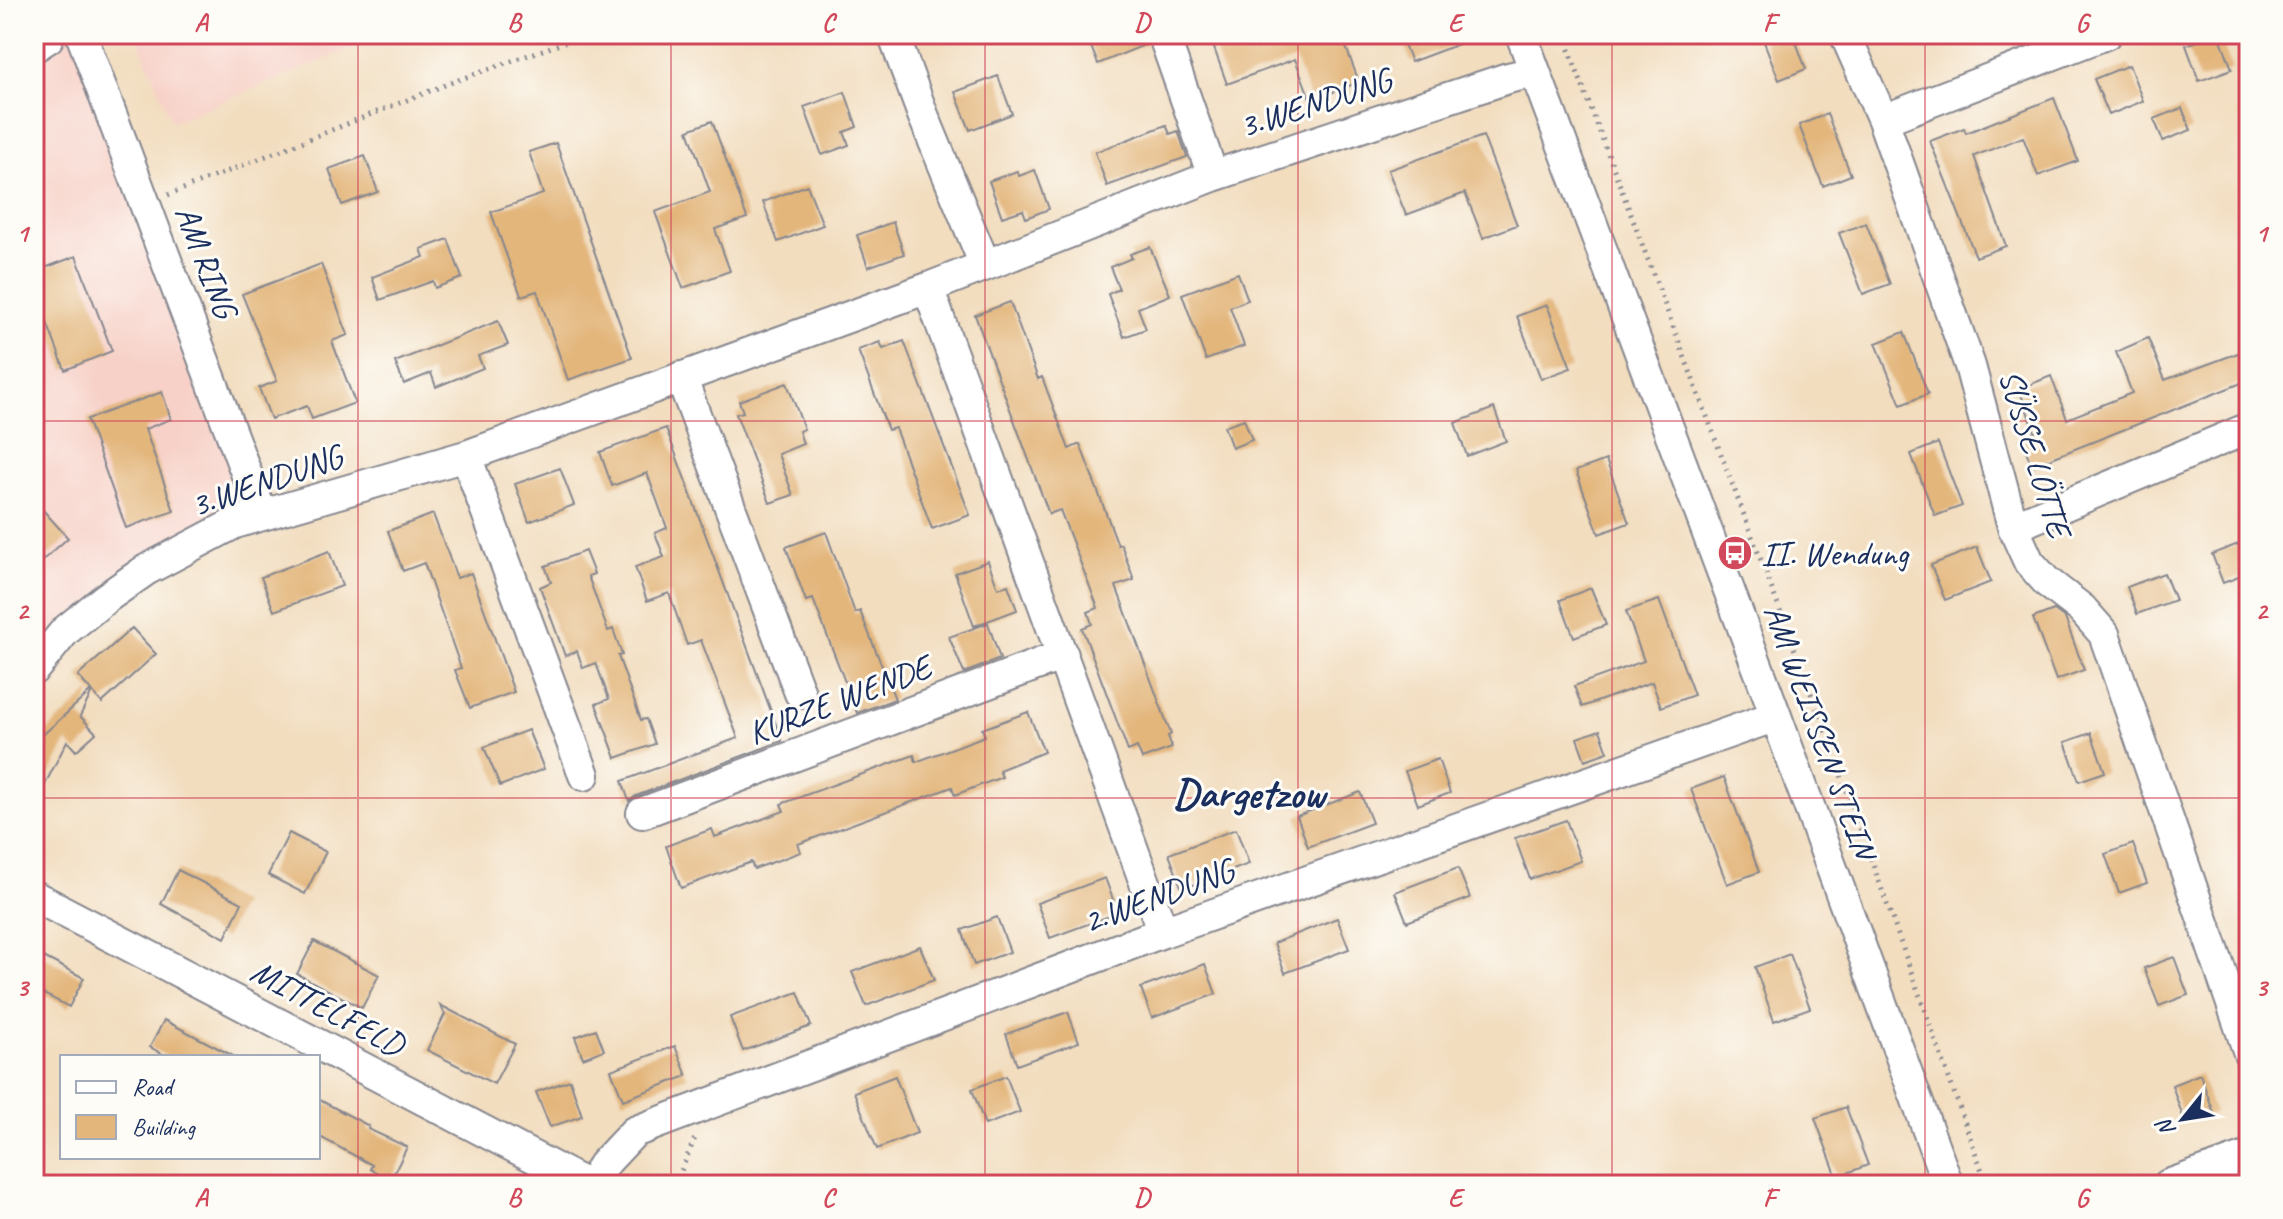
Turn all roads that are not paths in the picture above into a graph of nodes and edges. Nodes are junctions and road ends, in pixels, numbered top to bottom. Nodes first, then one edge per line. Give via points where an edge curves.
1 (49, 34) edge
2 (81, 34) edge
3 (893, 34) edge
4 (1163, 34) edge
5 (1521, 34) edge
6 (1845, 34) edge
7 (2106, 34) edge
8 (34, 47) edge
9 (1534, 72) junction
10 (1883, 120) junction
11 (1213, 176) junction
12 (985, 265) junction
13 (928, 288) junction
14 (681, 377) junction
15 (2249, 428) edge
16 (466, 456) junction
17 (262, 515) junction
18 (2013, 527) junction
19 (1063, 655) junction
20 (34, 669) edge
21 (800, 693) dead end
22 (1776, 716) junction
23 (584, 775) dead end
24 (642, 813) dead end
25 (34, 896) edge
26 (1163, 932) junction
27 (2249, 1053) edge
28 (2249, 1156) edge
29 (589, 1185) edge
30 (1948, 1185) edge
31 (2168, 1185) edge

1 - 8 street
2 - 17 street, AM RING
3 - 12 street
4 - 11 street, 3.WENDUNG
5 - 9 street, AM WEISSEN STEIN
6 - 10 street, SÜSSE LÖTTE
7 - 10 street
9 - 11 street, 3.WENDUNG
9 - 22 street, AM WEISSEN STEIN
10 - 18 street, SÜSSE LÖTTE via 1970,366
11 - 12 street, 3.WENDUNG
12 - 13 street, 3.WENDUNG
13 - 14 street, 3.WENDUNG
13 - 19 street
14 - 16 street, 3.WENDUNG
14 - 21 street
15 - 18 street
16 - 17 street, 3.WENDUNG
16 - 23 street
17 - 20 street, 3.WENDUNG via 222,528 146,570 65,631
18 - 27 street, SÜSSE LÖTTE via 2029,562 2104,634
19 - 24 street, KURZE WENDE
19 - 26 street
22 - 26 street, 2.WENDUNG
22 - 30 street, AM WEISSEN STEIN
25 - 29 street, MITTELFELD
26 - 29 street, 2.WENDUNG via 634,1132
28 - 31 street

